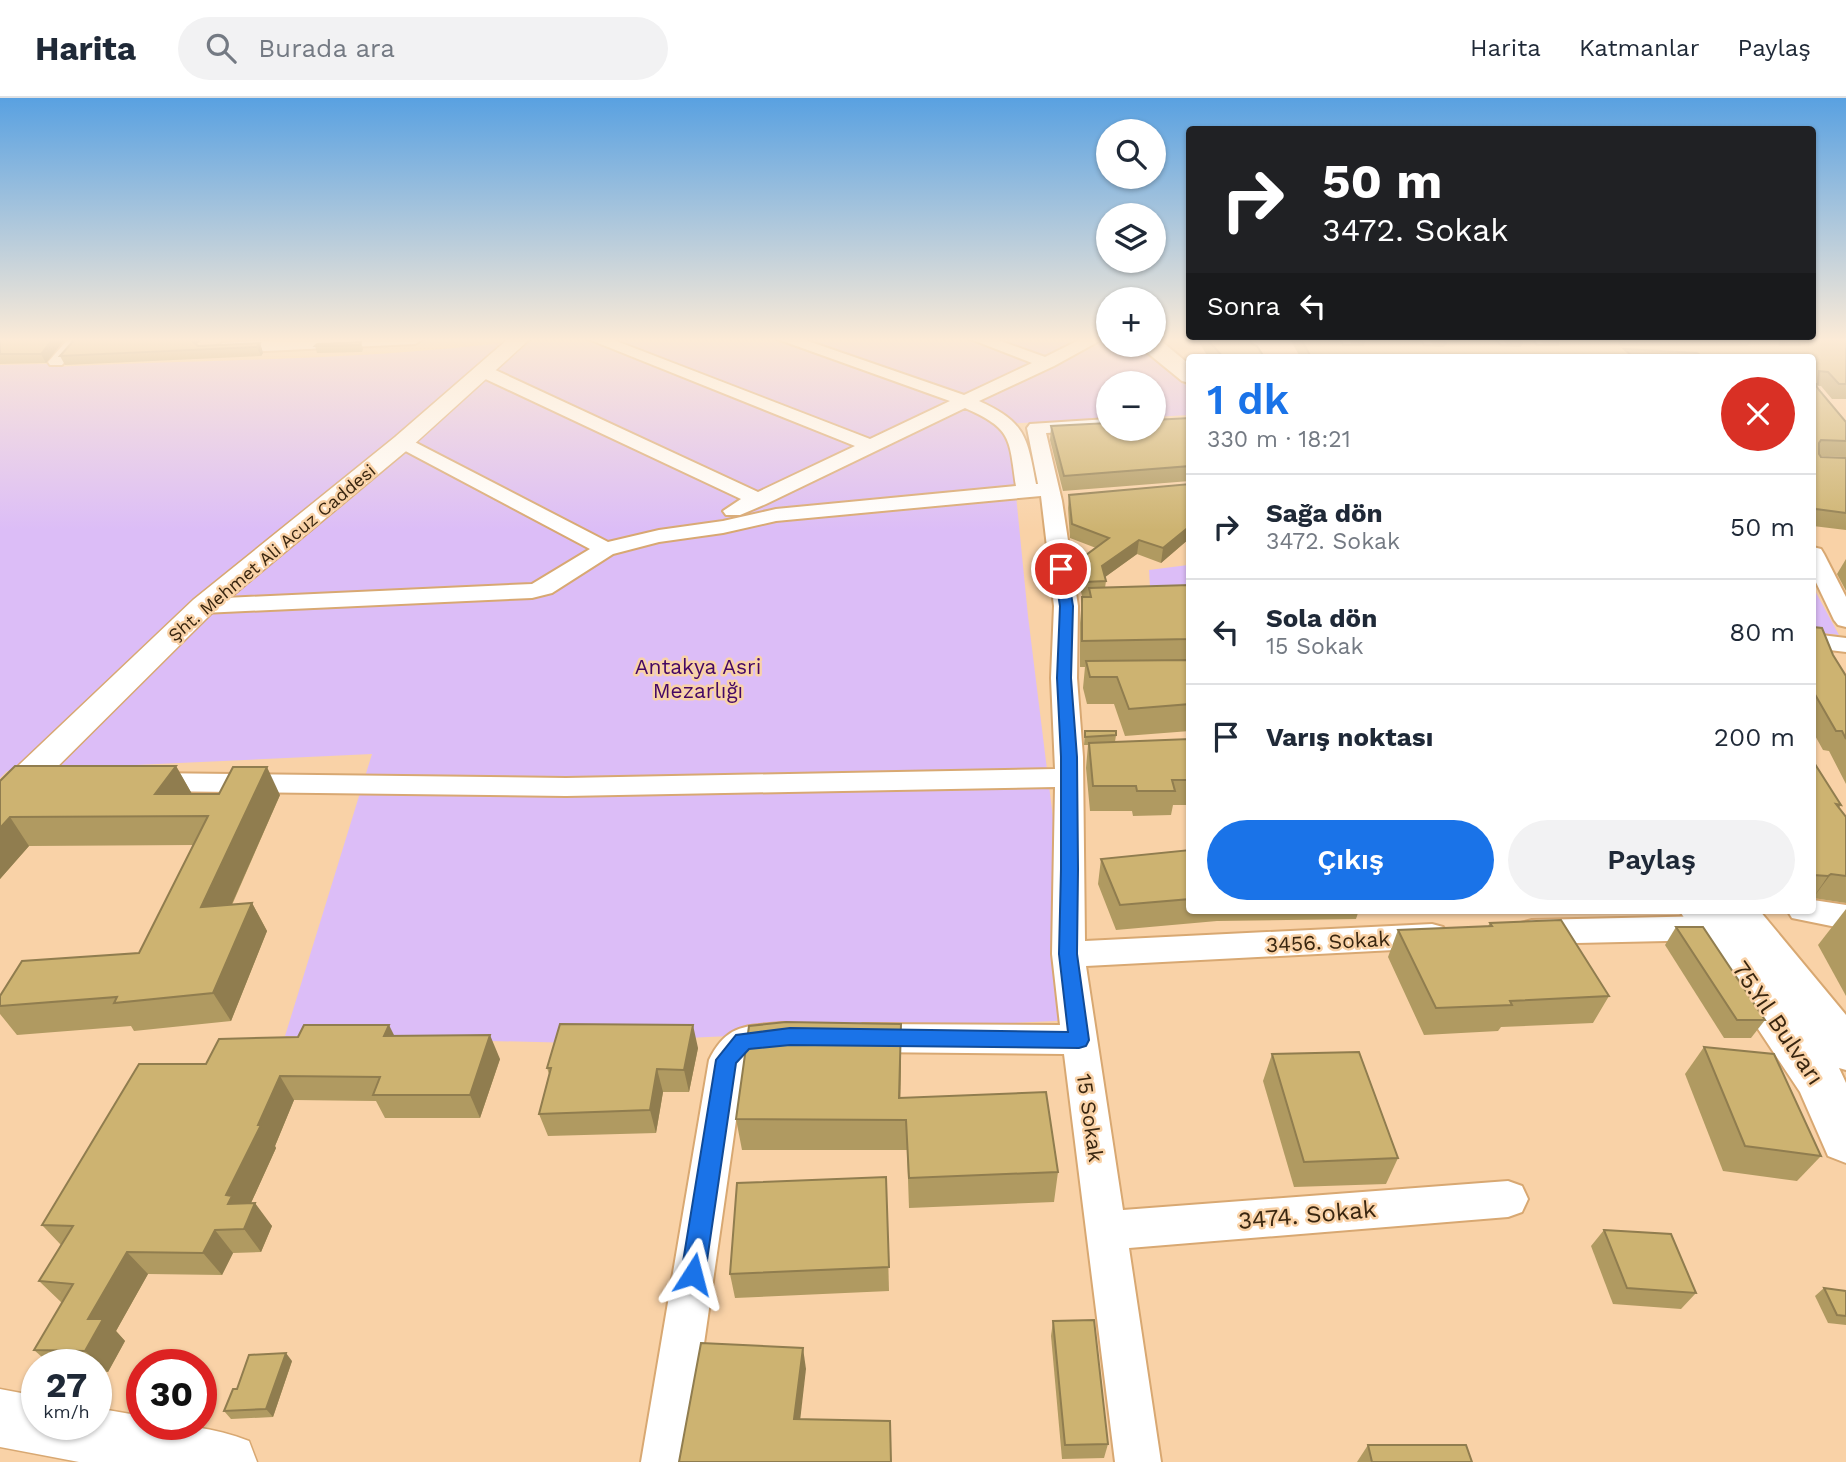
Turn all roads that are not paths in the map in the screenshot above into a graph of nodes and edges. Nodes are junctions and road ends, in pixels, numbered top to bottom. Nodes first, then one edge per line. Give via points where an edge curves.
1 (449, 403) edge
2 (551, 403) edge
3 (759, 403) edge
4 (966, 403) edge
5 (969, 403) edge
6 (1096, 425) edge
7 (403, 442) junction
8 (871, 446) junction
9 (1048, 495) junction
10 (759, 500) junction
11 (686, 531) junction
12 (606, 549) junction
13 (1816, 560) edge
14 (203, 606) junction
15 (1846, 620) edge
16 (1816, 641) edge
17 (1846, 645) edge
18 (1077, 764) junction
19 (22, 780) junction
20 (64, 780) edge
21 (120, 781) edge
22 (0, 803) edge
23 (1816, 912) edge
24 (1716, 916) edge
25 (1846, 916) edge
26 (1540, 920) edge
27 (1505, 933) edge
28 (1464, 935) edge
29 (1068, 954) junction
30 (1079, 1040) junction
31 (1846, 1050) edge
32 (1846, 1140) edge
33 (1508, 1199) dead end
34 (1106, 1231) junction
35 (0, 1418) edge
36 (228, 1462) edge
37 (664, 1462) edge
38 (1138, 1462) edge

1 - 7 street, Şht. Mehmet Ali Acuz Caddesi
2 - 10 street
3 - 8 street
4 - 8 street
5 - 9 street via 1008,424
6 - 9 street, 15 Sokak via 1036,428
7 - 12 street
7 - 14 street, Şht. Mehmet Ali Acuz Caddesi
8 - 10 street
9 - 11 street via 776,515
9 - 18 street, 15 Sokak via 1080,605
10 - 11 street
11 - 12 street
12 - 14 street via 532,591
13 - 15 street
14 - 19 street, Şht. Mehmet Ali Acuz Caddesi
16 - 17 street
18 - 21 street via 566,787
18 - 29 street, 15 Sokak
19 - 20 street
19 - 22 street, Şht. Mehmet Ali Acuz Caddesi
23 - 25 street
24 - 26 street
24 - 31 main road, 75.Yıl Bulvarı
24 - 32 main road, 75.Yıl Bulvarı via 1819,1081
26 - 27 street
28 - 29 street, 3456. Sokak
29 - 30 street, 15 Sokak
30 - 34 street, 15 Sokak
30 - 37 street via 825,1037 743,1041 726,1060
33 - 34 street, 3474. Sokak
34 - 38 street, 15 Sokak
35 - 36 street

